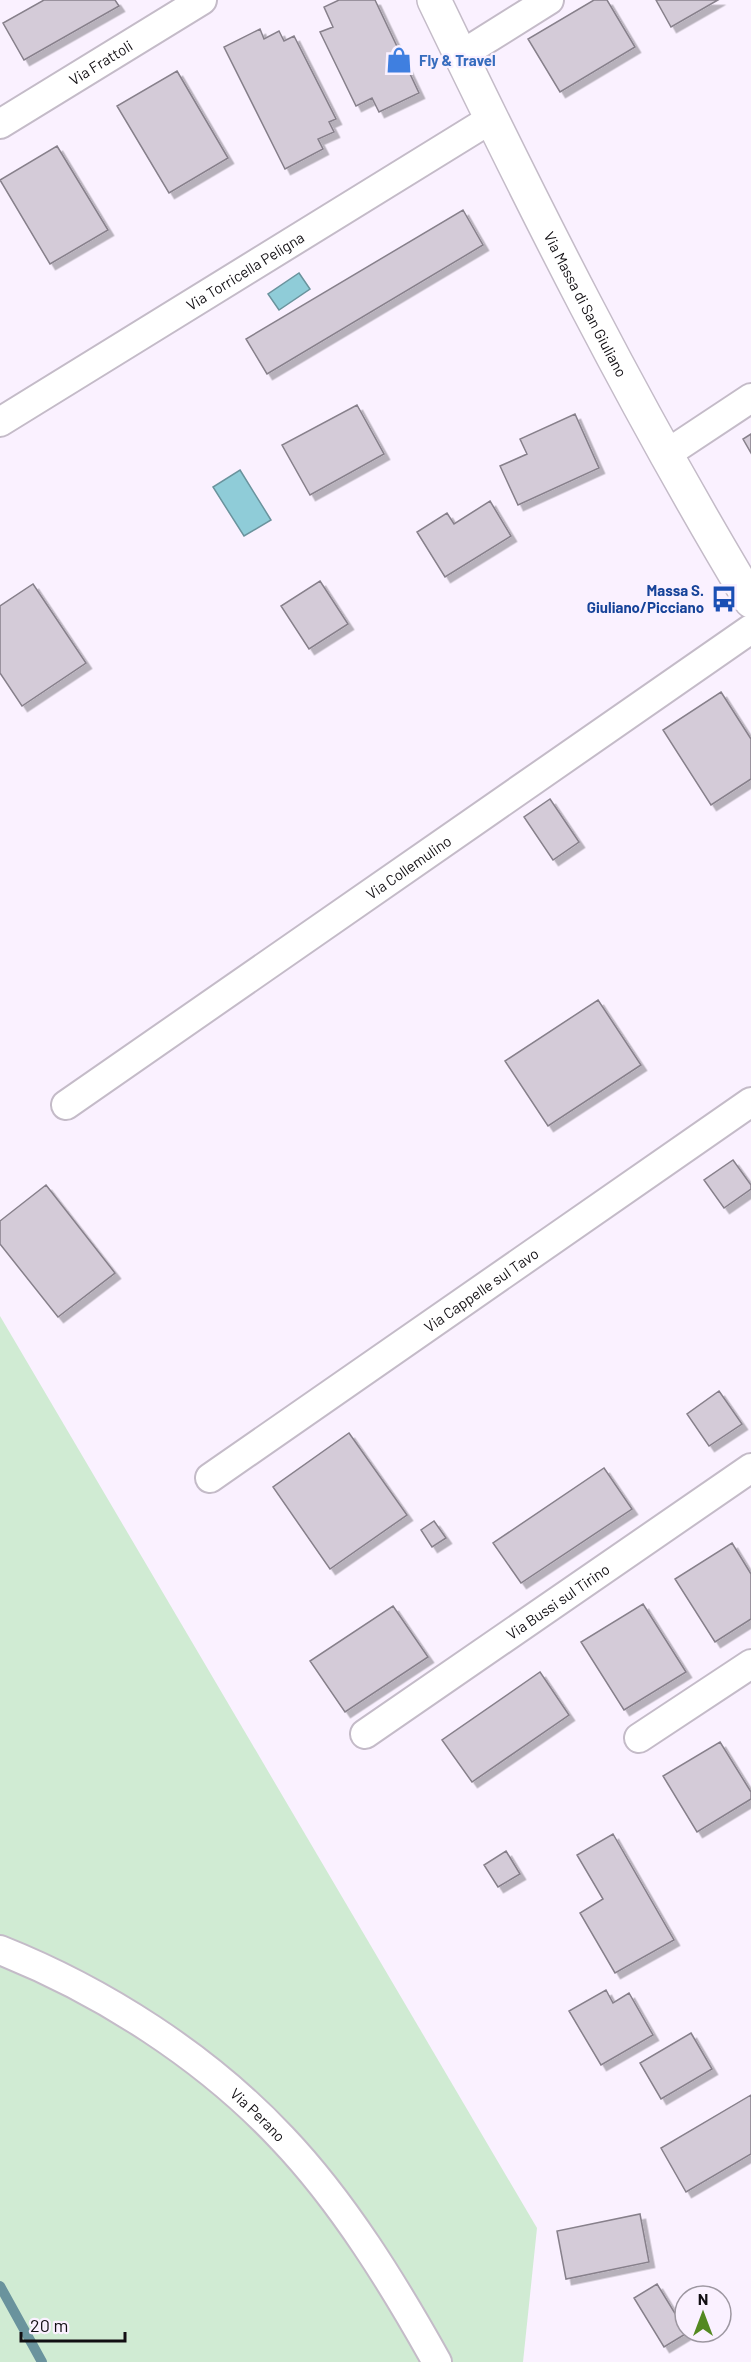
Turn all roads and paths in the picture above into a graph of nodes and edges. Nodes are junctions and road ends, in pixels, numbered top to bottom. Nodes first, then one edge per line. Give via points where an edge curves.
1 (202, 0) edge
2 (434, 0) edge
3 (549, 0) edge
4 (460, 55) junction
5 (491, 119) junction
6 (0, 124) edge
7 (751, 398) edge
8 (0, 422) edge
9 (665, 455) junction
10 (751, 601) edge
11 (751, 629) edge
12 (751, 1102) edge
13 (66, 1105) dead end
14 (751, 1468) edge
15 (210, 1478) dead end
16 (751, 1664) edge
17 (365, 1734) dead end
18 (639, 1738) dead end
19 (0, 1950) edge
20 (437, 2362) edge

1 - 6 street, Via Frattoli
2 - 4 street, Via Massa di San Giuliano
3 - 4 street
4 - 5 street, Via Massa di San Giuliano
5 - 8 street, Via Torricella Peligna
5 - 9 street, Via Massa di San Giuliano
7 - 9 street
9 - 10 street, Via Massa di San Giuliano
11 - 13 street, Via Collemulino
12 - 15 street, Via Cappelle sul Tavo
14 - 17 street, Via Bussi sul Tirino
16 - 18 street
19 - 20 street, Via Perano via 79,1986 155,2032 271,2126 348,2222

